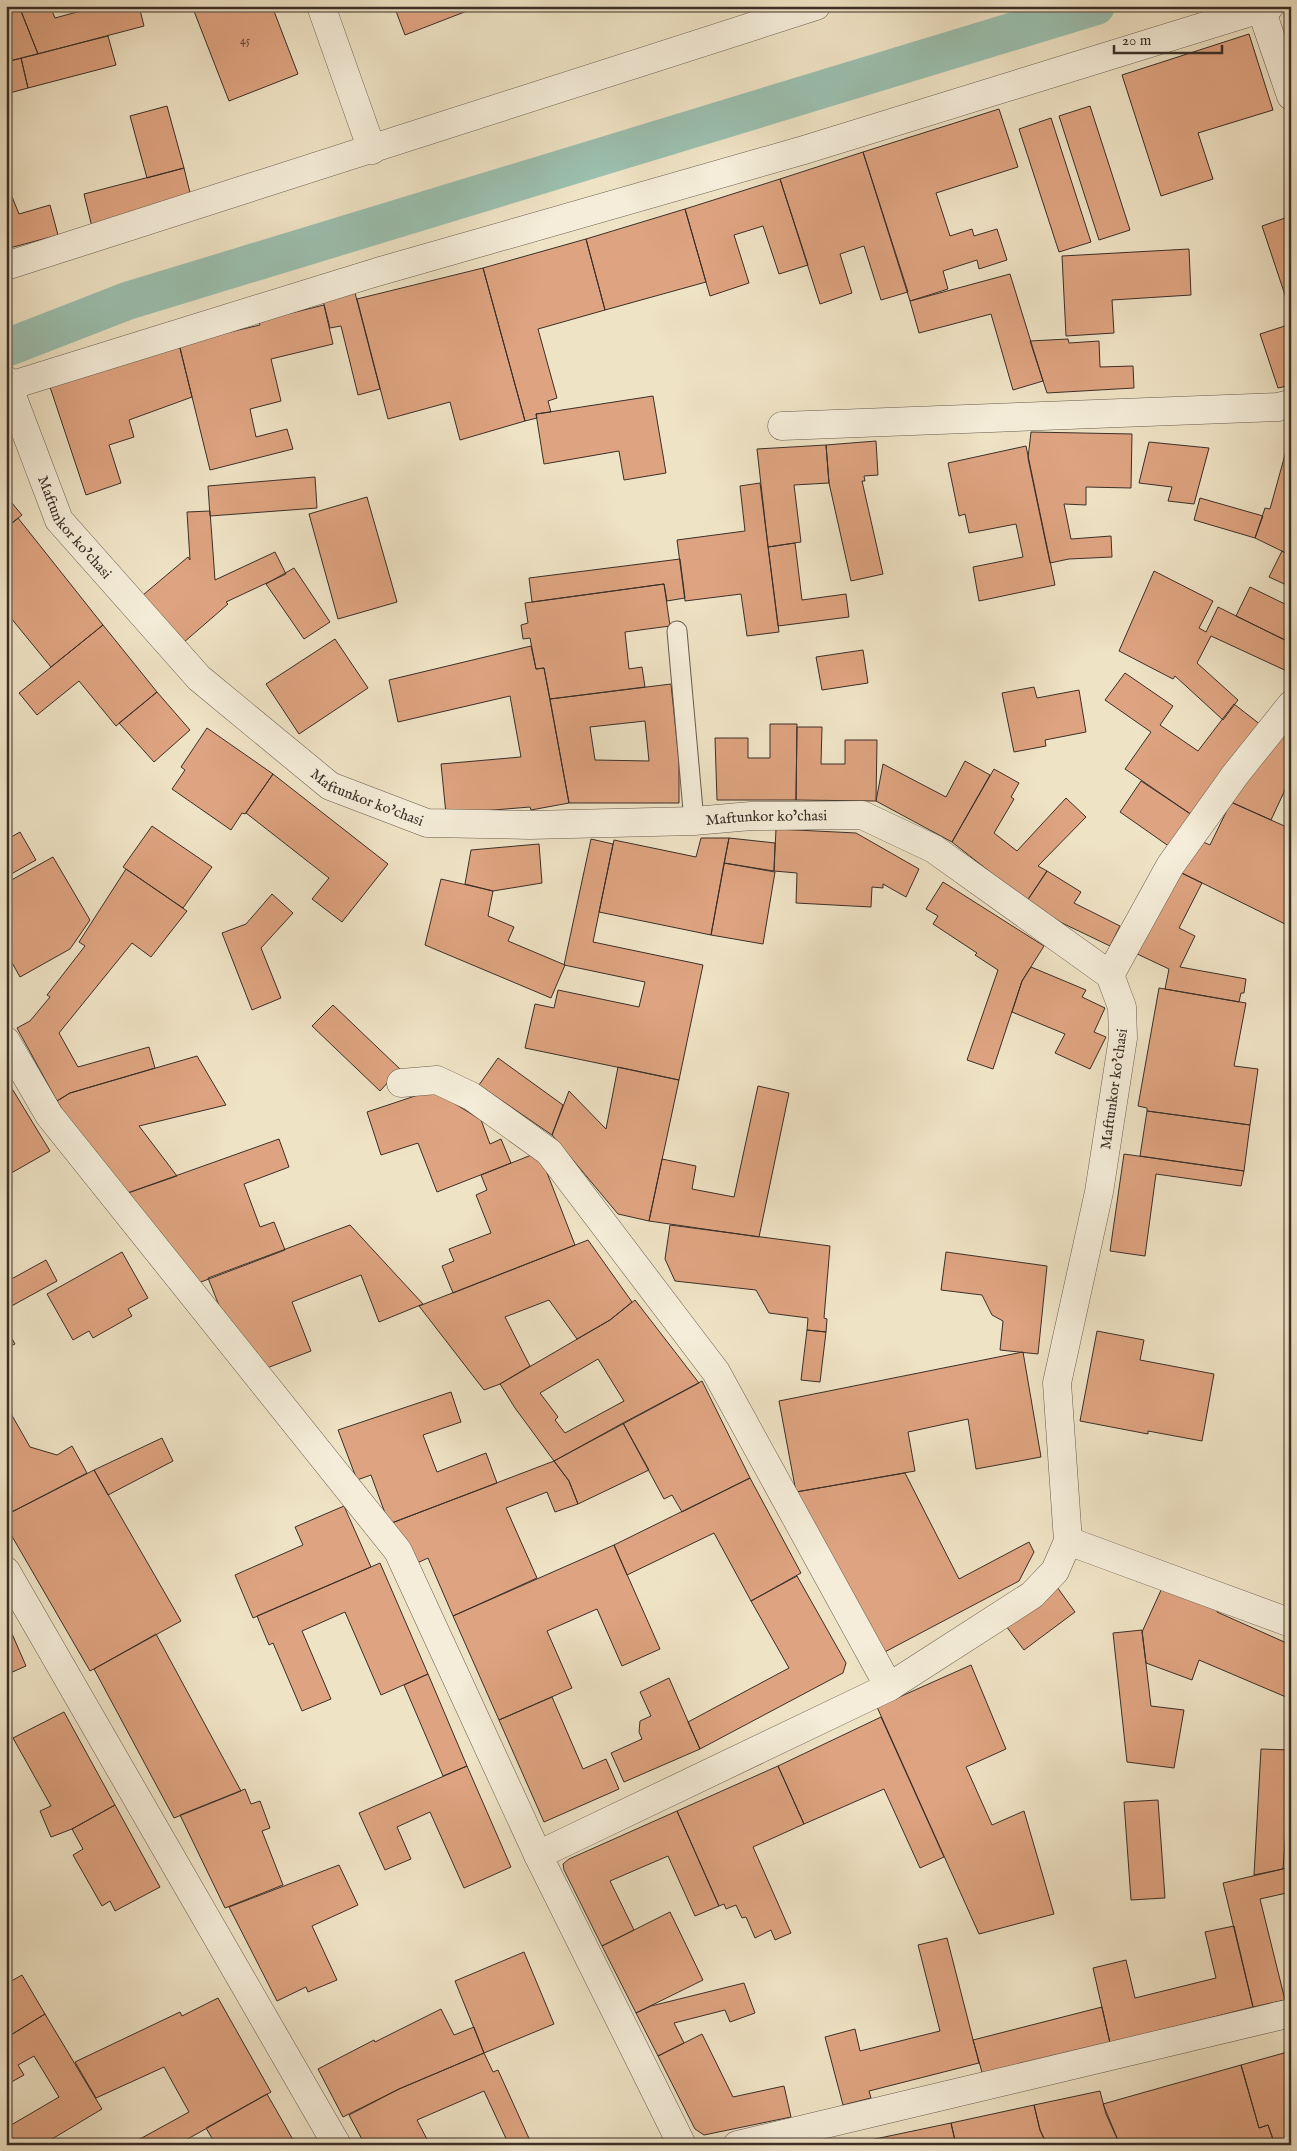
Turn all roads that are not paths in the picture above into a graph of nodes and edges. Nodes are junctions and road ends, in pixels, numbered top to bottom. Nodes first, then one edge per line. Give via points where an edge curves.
1 (321, 6) edge
2 (816, 6) edge
3 (1265, 8) edge
4 (1291, 96) edge
5 (372, 150) junction
6 (6, 266) edge
7 (7, 384) edge
8 (1291, 404) edge
9 (782, 426) dead end
10 (677, 631) dead end
11 (1291, 705) edge
12 (694, 821) junction
13 (1110, 975) junction
14 (6, 1041) edge
15 (401, 1083) dead end
16 (1068, 1541) junction
17 (6, 1571) edge
18 (1291, 1623) edge
19 (889, 1688) junction
20 (538, 1855) junction
21 (1291, 2013) edge
22 (337, 2145) edge
23 (682, 2145) edge
24 (737, 2145) edge

1 - 5 street
2 - 5 street
3 - 4 street
3 - 7 street via 804,150 378,272
5 - 6 street
7 - 12 street, Maftunkor ko’chasi via 59,520 199,678 330,786 427,823 530,825
8 - 9 street via 1258,408
10 - 12 lane
11 - 13 street via 1235,775 1170,866
12 - 13 street, Maftunkor ko’chasi via 751,816 862,815 934,849
13 - 16 street, Maftunkor ko’chasi via 1122,1007 1123,1038 1099,1192 1057,1383
14 - 20 street via 49,1115 398,1551
15 - 19 street via 436,1080 471,1096 549,1152 716,1372
16 - 18 street
16 - 19 street via 1055,1571 1032,1594
17 - 22 street
19 - 20 street
20 - 23 street
21 - 24 street

